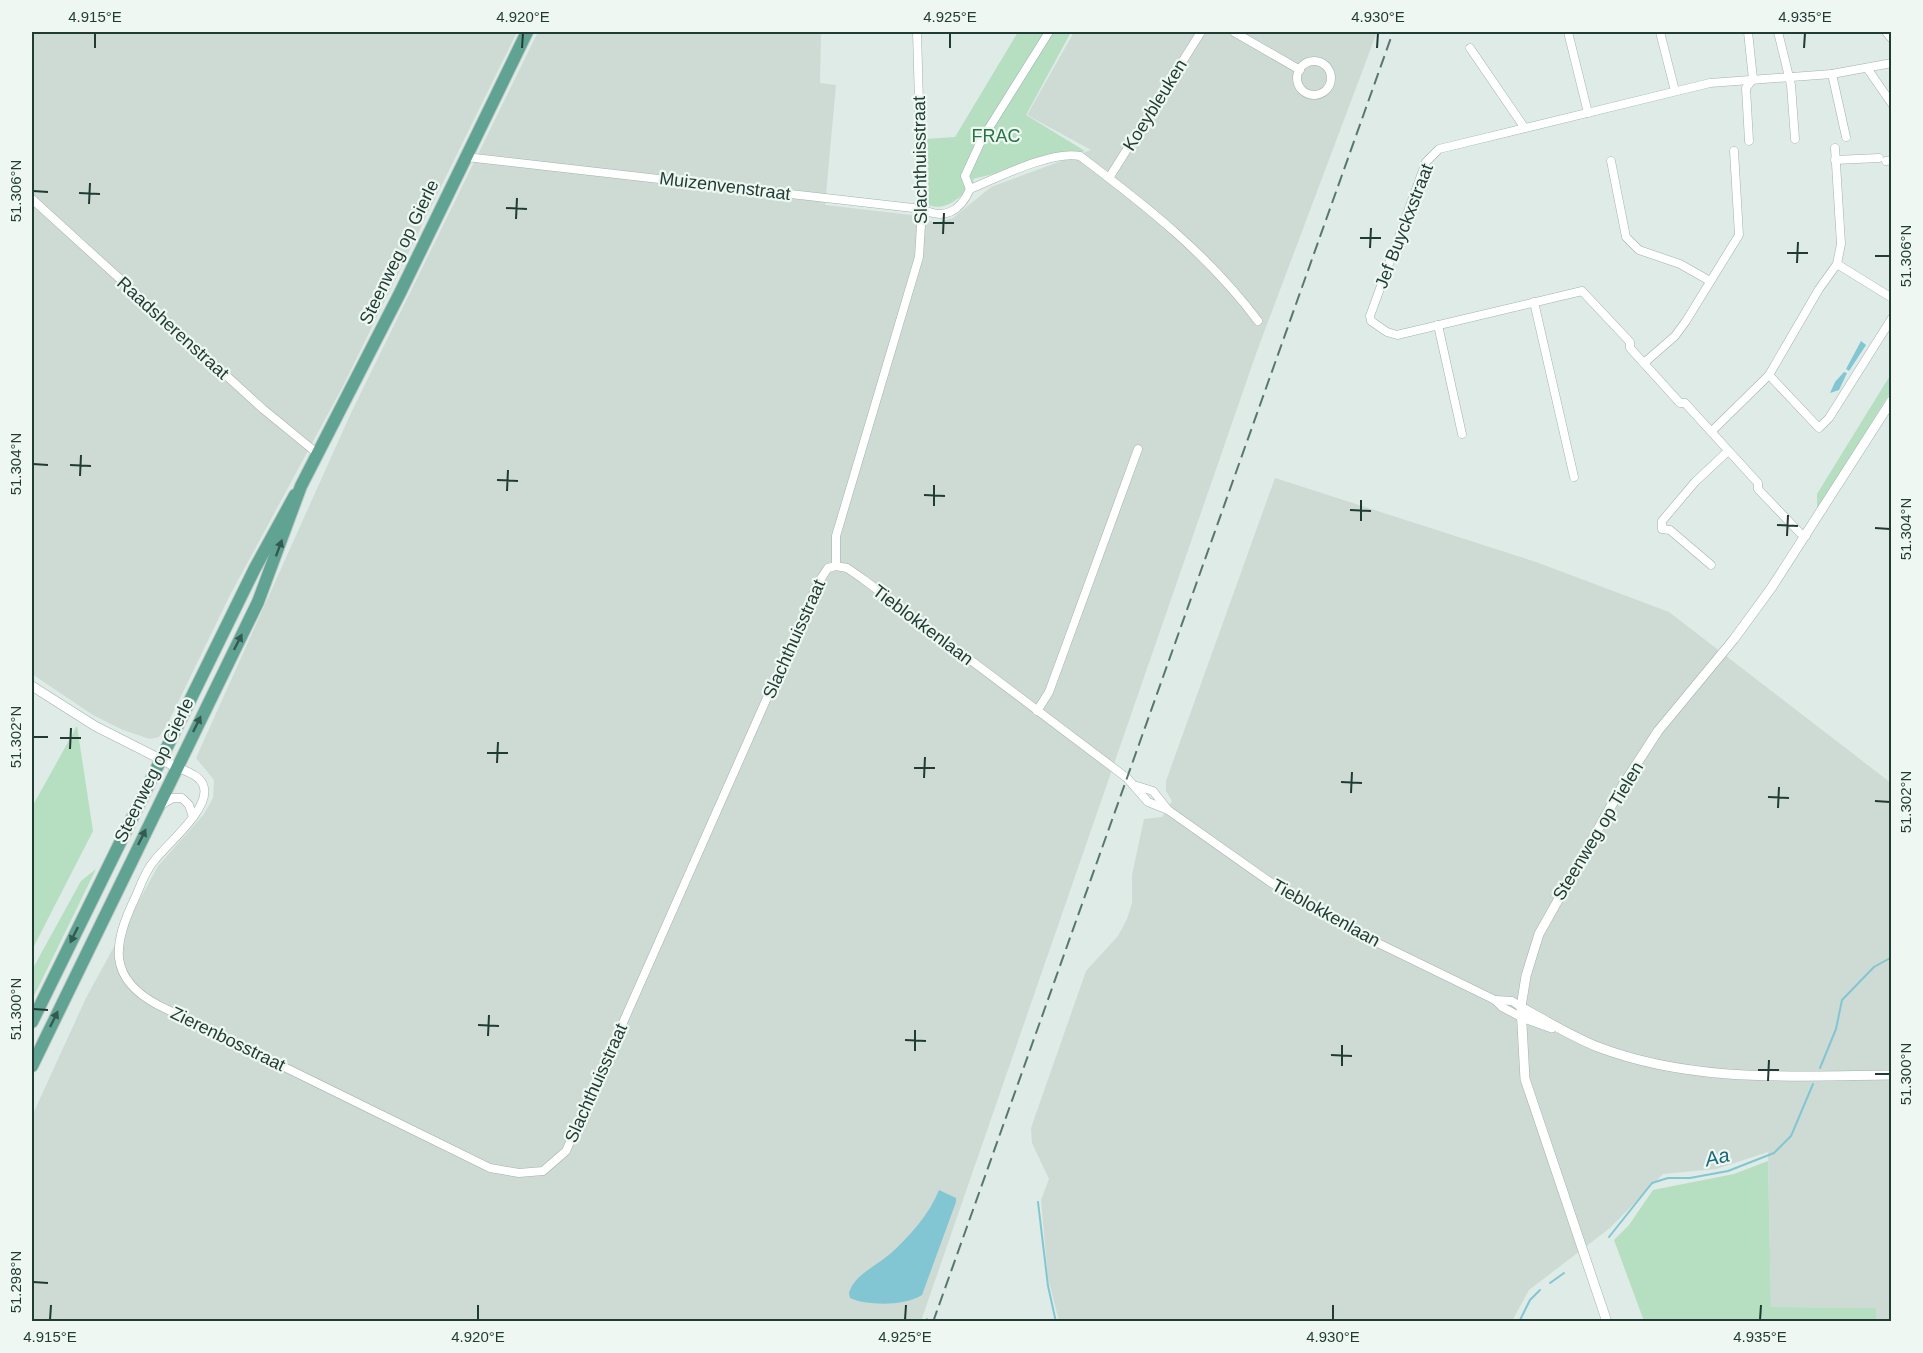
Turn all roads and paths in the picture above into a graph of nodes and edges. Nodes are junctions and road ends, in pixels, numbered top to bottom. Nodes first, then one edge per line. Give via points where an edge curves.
1 (527, 32) edge
2 (917, 32) edge
3 (1049, 32) edge
4 (1201, 32) edge
5 (1234, 32) edge
6 (1568, 32) edge
7 (1660, 32) edge
8 (1748, 32) edge
9 (1778, 32) edge
10 (1886, 32) edge
11 (1892, 39) edge
12 (1470, 48) dead end
13 (1892, 63) edge
14 (1867, 68) junction
15 (1300, 70) junction
16 (1832, 74) junction
17 (1788, 78) junction
18 (1753, 79) junction
19 (1675, 91) junction
20 (1892, 104) edge
21 (1588, 113) junction
22 (1524, 127) junction
23 (1846, 137) dead end
24 (1795, 139) dead end
25 (1749, 141) dead end
26 (1835, 148) dead end
27 (1734, 151) dead end
28 (466, 157) junction
29 (1835, 160) junction
30 (1885, 160) edge
31 (1611, 161) dead end
32 (1109, 178) junction
33 (970, 189) junction
34 (32, 199) edge
35 (922, 209) junction
36 (1837, 264) junction
37 (1710, 282) junction
38 (1892, 298) edge
39 (1534, 302) junction
40 (1892, 318) edge
41 (1258, 321) dead end
42 (1438, 325) junction
43 (1644, 363) junction
44 (1769, 375) junction
45 (1892, 400) edge
46 (1712, 431) junction
47 (1462, 434) dead end
48 (1138, 449) dead end
49 (1728, 451) junction
50 (318, 454) junction
51 (1574, 477) dead end
52 (302, 486) junction
53 (1806, 536) junction
54 (1711, 565) dead end
55 (836, 566) junction
56 (32, 686) edge
57 (1037, 711) junction
58 (160, 759) junction
59 (176, 767) junction
60 (156, 807) junction
61 (193, 817) junction
62 (1521, 1012) junction
63 (32, 1022) edge
64 (32, 1066) edge
65 (1892, 1075) edge
66 (566, 1151) joint
67 (1607, 1322) edge

1 - 28 main road, Steenweg op Gierle
2 - 35 street, Slachthuisstraat
3 - 33 street via 982,139 965,176
4 - 32 street, Koeybleuken
5 - 15 street
6 - 21 street
7 - 19 street
8 - 18 street
9 - 17 street
10 - 11 street
12 - 22 street
13 - 14 street, Jef Buyckxstraat
14 - 16 street, Jef Buyckxstraat
14 - 20 street
15 - 15 street via 1298,84 1302,91 1316,96 1329,88 1331,75 1323,64 1310,62
16 - 17 street, Jef Buyckxstraat
16 - 23 street
17 - 18 street, Jef Buyckxstraat
17 - 24 street
18 - 19 street, Jef Buyckxstraat
18 - 25 street via 1746,88
19 - 21 street, Jef Buyckxstraat
21 - 22 street, Jef Buyckxstraat
22 - 42 street, Jef Buyckxstraat via 1451,144 1426,162 1370,316 1371,321 1393,335
26 - 29 street
27 - 37 street via 1739,235
28 - 35 street, Muizenvenstraat
28 - 50 main road, Steenweg op Gierle
29 - 30 street
29 - 36 street via 1841,244
31 - 37 street via 1626,237 1639,250 1680,264
32 - 33 street, Muizenvenstraat via 1080,156 1063,155
32 - 41 street, Muizenvenstraat via 1201,255 1231,285
33 - 35 street, Muizenvenstraat via 949,213 934,215
34 - 50 street, Raadsherenstraat via 262,409
35 - 55 street, Slachthuisstraat via 919,257 836,536
36 - 38 street
36 - 44 street
37 - 43 street via 1675,336
39 - 42 street, Jef Buyckxstraat
39 - 43 street, Jef Buyckxstraat via 1582,291 1630,342 1630,348
39 - 51 street
40 - 44 street via 1819,428
42 - 47 street
43 - 46 street, Jef Buyckxstraat
44 - 46 street
45 - 53 street, Steenweg op Tielen
46 - 49 street, Jef Buyckxstraat
48 - 57 street via 1049,692
49 - 53 street, Jef Buyckxstraat via 1758,483 1758,489
49 - 54 street via 1662,521 1662,529 1670,530
50 - 52 main road, Steenweg op Gierle
52 - 58 main road, Steenweg op Gierle via 260,557
59 -> 52 main road, Steenweg op Gierle via 258,603
53 - 62 street, Steenweg op Tielen via 1734,639 1658,731 1623,785 1539,934 1526,976
55 - 57 street, Tieblokkenlaan via 863,579
55 - 66 street, Slachthuisstraat via 828,568 818,583
56 - 58 street via 95,726
57 - 62 street, Tieblokkenlaan via 1137,786 1148,802 1168,810 1252,870 1343,926 1495,1000 1512,1001
58 - 59 street
58 -> 63 main road, Steenweg op Gierle
59 - 60 main road, Steenweg op Gierle
59 - 61 street, Zierenbosstraat via 203,784 204,800
60 - 61 street via 182,798
64 -> 60 main road, Steenweg op Gierle
61 - 66 street, Zierenbosstraat via 153,862 121,927 118,954 134,990 490,1168 519,1173 543,1171
62 - 65 street via 1598,1047 1706,1073 1746,1077
62 - 67 street, Steenweg op Tielen via 1525,1079

